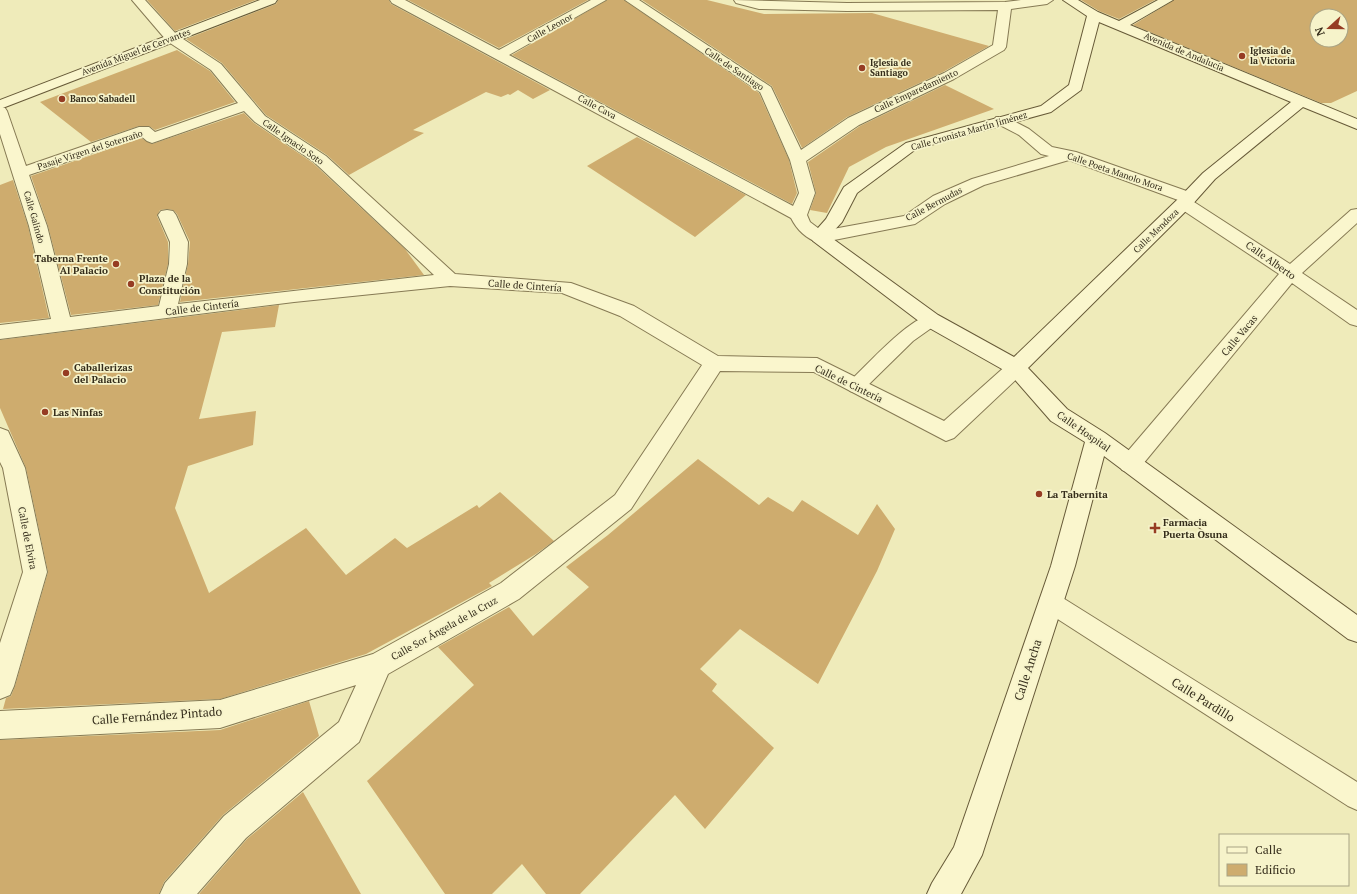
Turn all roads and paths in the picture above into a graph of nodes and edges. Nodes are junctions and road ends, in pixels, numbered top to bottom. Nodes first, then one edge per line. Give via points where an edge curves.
1 (138, 0) edge
2 (271, 0) edge
3 (396, 0) edge
4 (600, 0) edge
5 (630, 0) edge
6 (740, 0) edge
7 (1047, 0) edge
8 (1069, 0) edge
9 (1167, 0) edge
10 (1005, 6) junction
11 (1094, 15) junction
12 (1121, 25) junction
13 (172, 38) junction
14 (499, 55) junction
15 (1302, 100) junction
16 (0, 105) edge
17 (247, 106) junction
18 (1357, 109) edge
19 (0, 111) edge
20 (1328, 112) junction
21 (1001, 120) junction
22 (1357, 124) edge
23 (1070, 155) junction
24 (798, 160) junction
25 (21, 173) junction
26 (1187, 200) junction
27 (1357, 214) edge
28 (167, 215) dead end
29 (798, 215) junction
30 (819, 237) junction
31 (1290, 274) junction
32 (450, 280) junction
33 (167, 312) junction
34 (1357, 319) edge
35 (931, 320) junction
36 (62, 325) junction
37 (0, 332) edge
38 (714, 363) junction
39 (1016, 368) junction
40 (856, 386) junction
41 (0, 437) edge
42 (1097, 439) junction
43 (1130, 464) junction
44 (1050, 602) junction
45 (1357, 630) edge
46 (379, 665) junction
47 (0, 686) edge
48 (0, 725) edge
49 (1357, 797) edge
50 (176, 894) edge
51 (943, 894) edge

1 - 13 street, Calle Ignacio Soto
2 - 13 street, Avenida Miguel de Cervantes
3 - 14 street, Calle Cava
4 - 14 street, Calle Leonor
5 - 24 street, Calle de Santiago via 766,90
6 - 10 street via 759,5
7 - 10 street
8 - 11 street, Avenida de Andalucía
9 - 12 street
10 - 24 street, Calle Emparedamiento via 999,47 973,64 860,117
11 - 12 street, Avenida de Andalucía
11 - 21 street, Calle Cronista Martín Jiménez via 1076,87 1046,109
12 - 15 street, Avenida de Andalucía
13 - 16 street, Avenida Miguel de Cervantes
13 - 17 street, Calle Ignacio Soto via 216,67
14 - 29 street, Calle Cava
15 - 20 street, Avenida de Andalucía
15 - 26 street, Calle Mendoza via 1209,176
17 - 25 street, Pasaje Virgen del Soterraño via 152,138 144,130
17 - 32 street, Calle Ignacio Soto via 260,119 320,159
18 - 20 street
19 - 25 street, Calle Galindo
20 - 22 street, Avenida de Andalucía
21 - 23 street, Calle Poeta Manolo Mora via 1024,132 1047,151
21 - 30 street, Calle Cronista Martín Jiménez via 911,146 850,190 833,222
23 - 26 street, Calle Poeta Manolo Mora
23 - 30 street, Calle Bermudas via 978,182 939,200 909,220
24 - 29 street, Calle de Santiago via 807,193
25 - 36 street, Calle Galindo via 38,226
26 - 31 street, Calle Alberto
26 - 39 street, Calle Mendoza
27 - 31 street, Calle Vacas
28 - 33 street via 179,242 178,264
29 - 30 street, Calle Hospital via 803,225
30 - 35 street, Calle Hospital
31 - 34 street, Calle Alberto
31 - 43 street, Calle Vacas
32 - 33 street, Calle de Cintería
32 - 38 street, Calle de Cintería via 564,287 627,311
33 - 36 street, Calle de Cintería
35 - 39 street, Calle Hospital
35 - 40 lane via 907,337
36 - 37 street, Calle de Cintería
38 - 40 street, Calle de Cintería via 816,365
38 - 46 street, Calle Sor Ángela de la Cruz via 623,502 510,591
39 - 40 street, Calle de Cintería via 946,432
39 - 42 street, Calle Hospital via 1059,415
41 - 47 street, Calle de Elvira via 14,468 35,572
42 - 43 street, Calle Hospital
42 - 44 street, Calle Ancha via 1063,566
43 - 45 street, Calle Hospital
44 - 49 lane, Calle Pardillo
44 - 51 street, Calle Ancha via 967,855
46 - 48 street, Calle Fernández Pintado via 220,714
46 - 50 street, Calle Sor Ángela de la Cruz via 349,732 235,827

